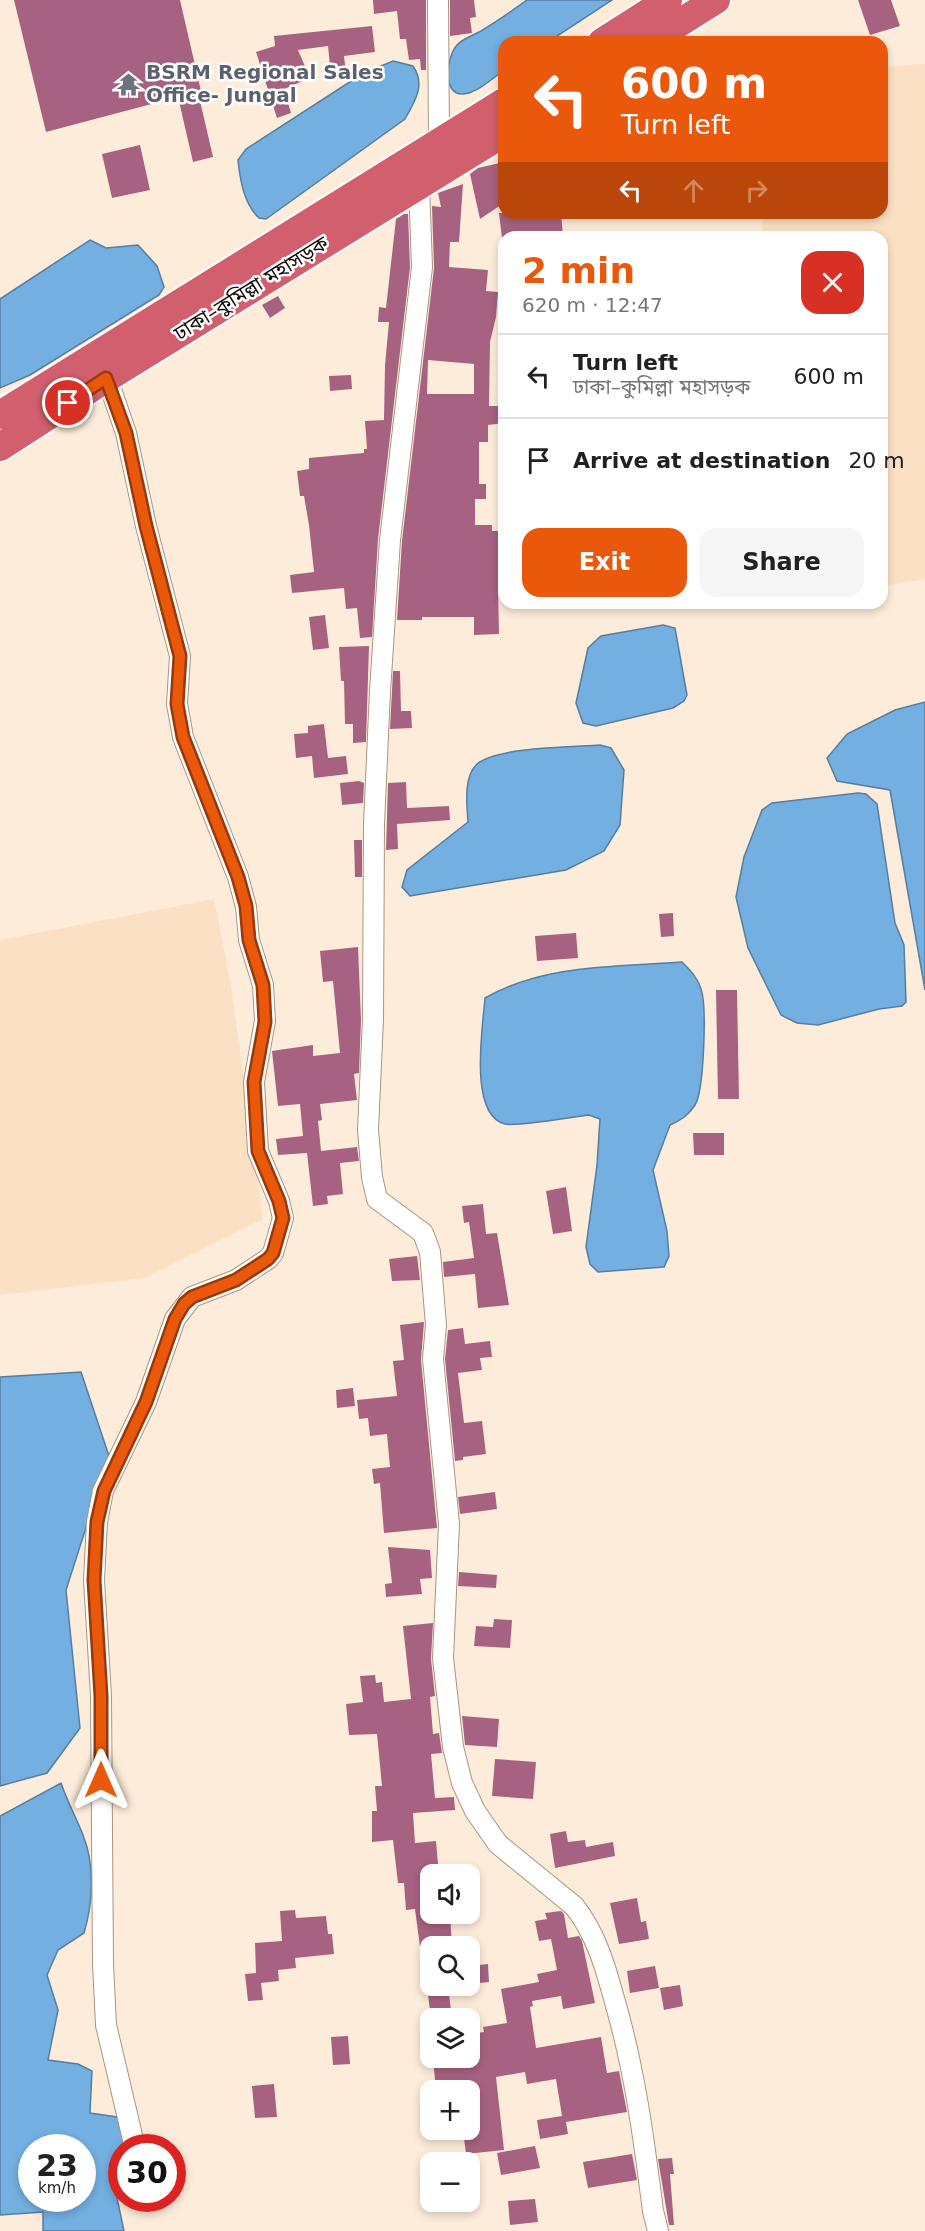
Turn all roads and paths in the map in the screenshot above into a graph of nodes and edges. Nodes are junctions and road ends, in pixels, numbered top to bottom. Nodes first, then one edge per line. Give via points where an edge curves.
1 (438, 0) edge
2 (668, 0) edge
3 (716, 0) edge
4 (611, 36) edge
5 (659, 36) edge
6 (498, 106) edge
7 (498, 137) edge
8 (439, 142) junction
9 (419, 184) junction
10 (106, 378) junction
11 (0, 415) edge
12 (0, 447) edge
13 (132, 2134) edge
14 (658, 2231) edge

1 - 8 street
2 - 4 highway
3 - 5 highway
6 - 8 highway, ঢাকা–কুমিল্লা মহাসড়ক
7 - 9 highway, ঢাকা–কুমিল্লা মহাসড়ক
8 - 11 highway, ঢাকা–কুমিল্লা মহাসড়ক
9 - 10 highway, ঢাকা–কুমিল্লা মহাসড়ক
9 - 14 street via 422,267 390,540 380,691 368,1130 372,1177 377,1199 423,1233 430,1252 436,1325 433,1359 449,1524 443,1658 453,1747 462,1783 475,1811 498,1844 574,1906 593,1937 610,1983 636,2087
10 - 12 highway, ঢাকা–কুমিল্লা মহাসড়ক
10 - 13 street via 126,433 180,656 177,704 183,737 238,877 249,940 263,985 265,1022 254,1082 258,1151 283,1218 268,1259 236,1280 192,1297 175,1319 146,1402 104,1491 97,1522 94,1580 101,1696 106,2025

